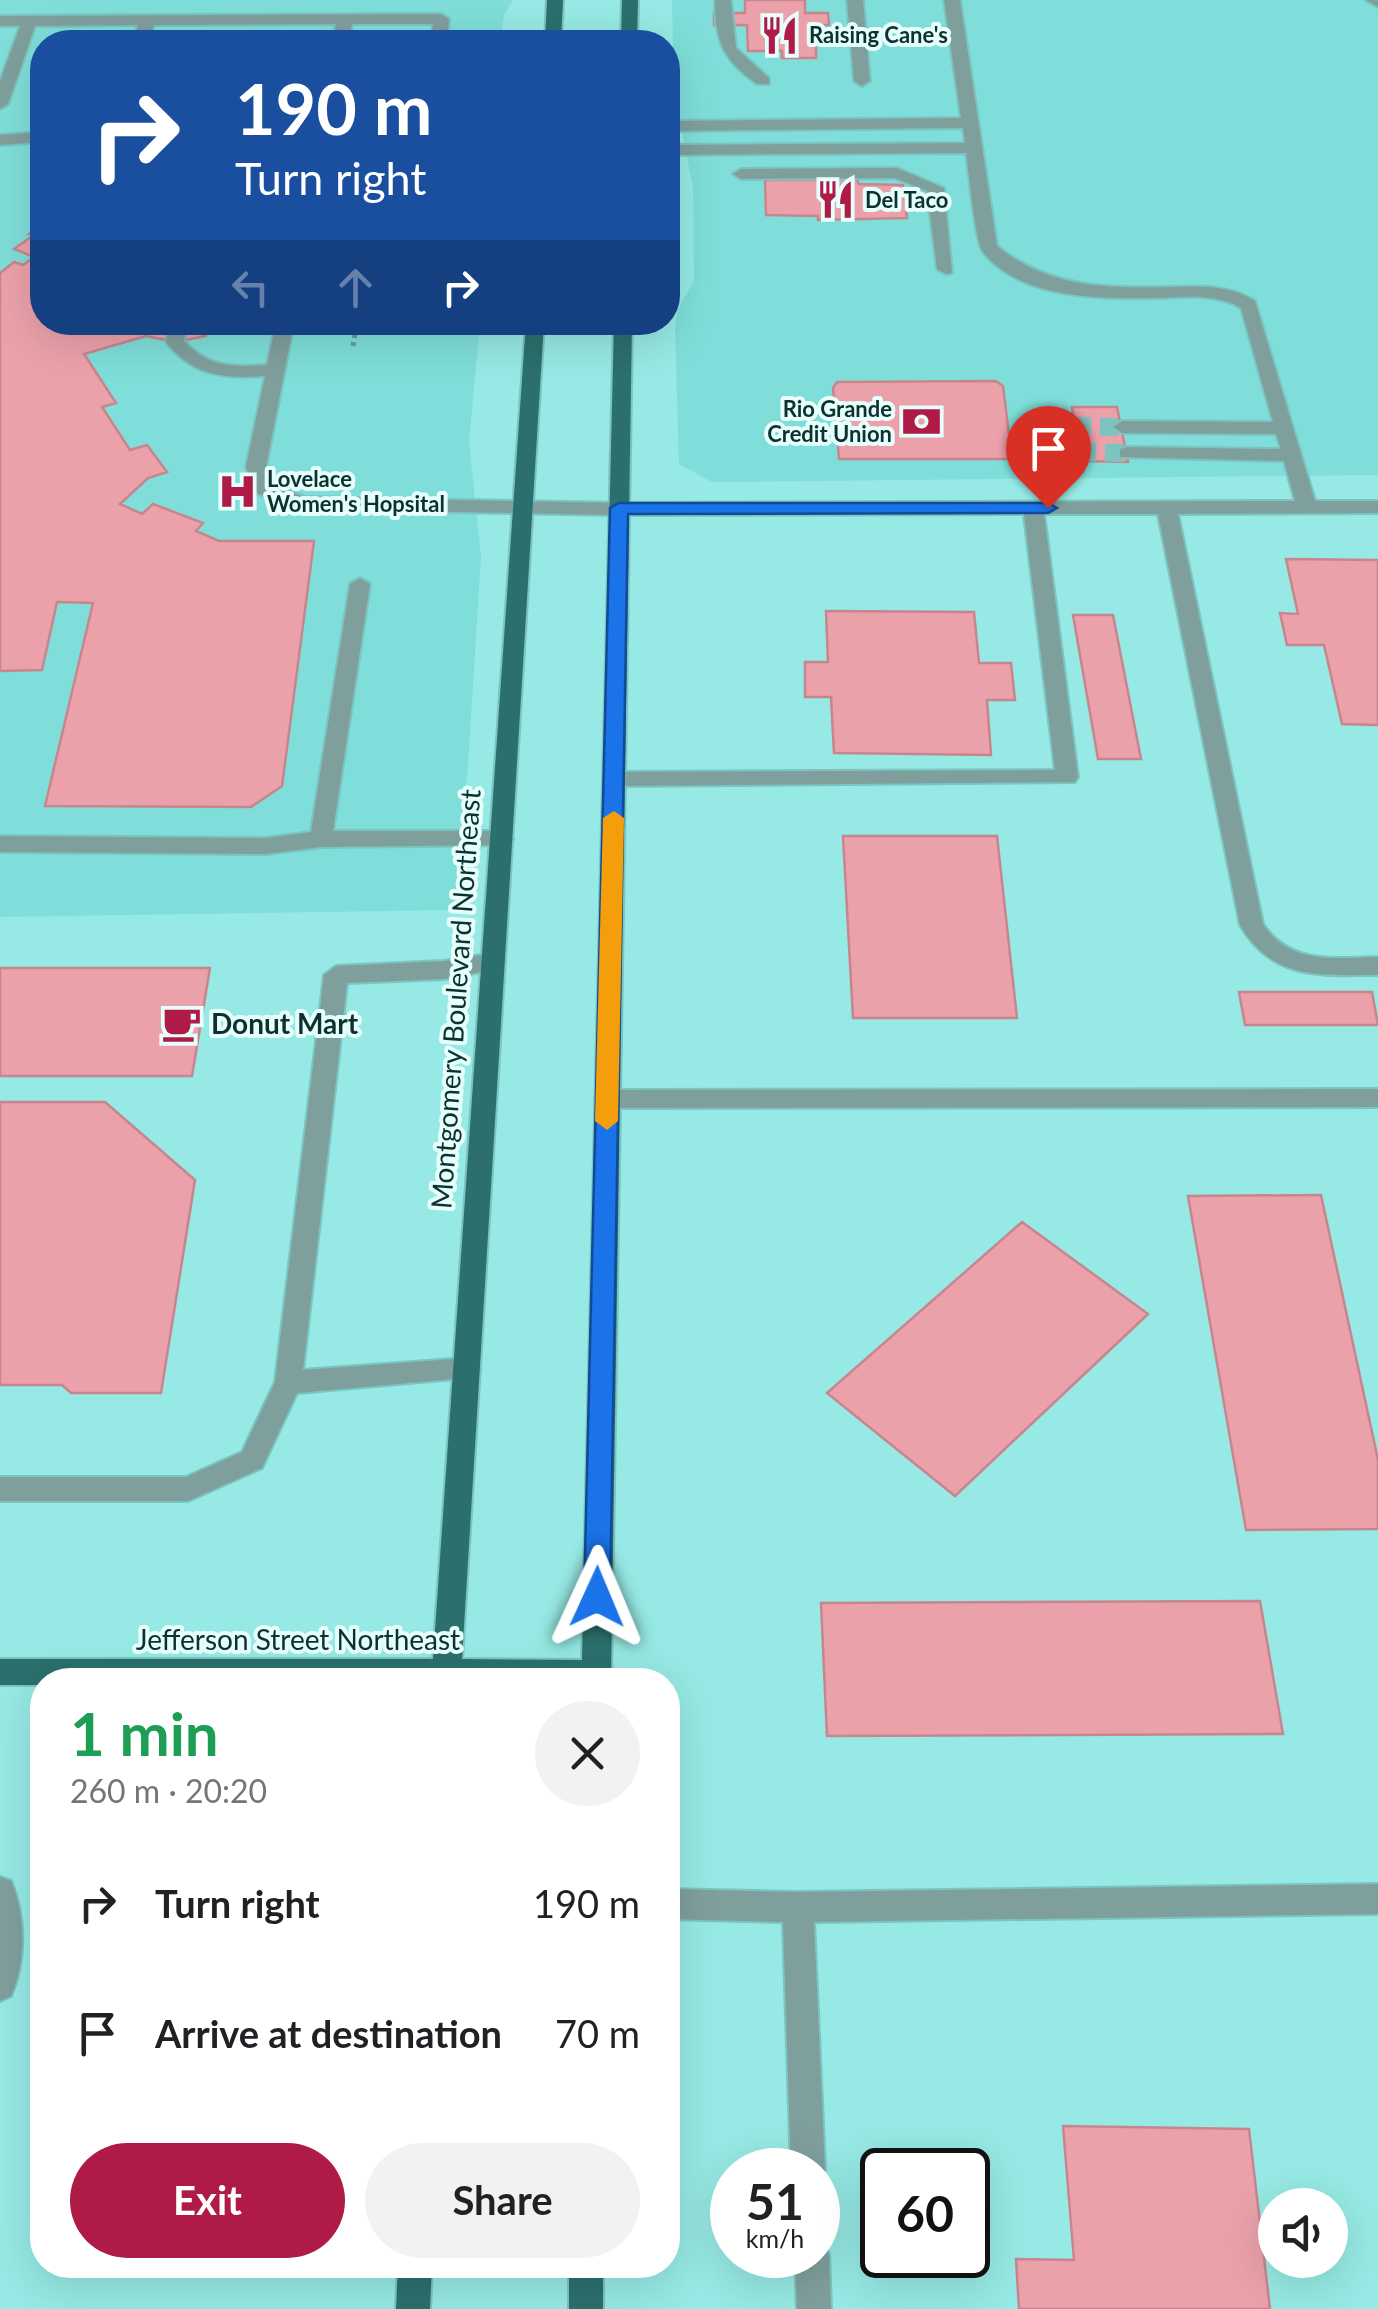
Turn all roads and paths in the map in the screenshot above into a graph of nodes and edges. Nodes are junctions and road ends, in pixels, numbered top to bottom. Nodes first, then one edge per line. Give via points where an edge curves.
1 (556, 0) edge
2 (630, 0) edge
3 (723, 0) edge
4 (856, 0) edge
5 (952, 0) edge
6 (346, 19) junction
7 (148, 20) junction
8 (242, 20) junction
9 (0, 21) edge
10 (29, 21) junction
11 (145, 30) edge
12 (240, 30) edge
13 (344, 30) edge
14 (440, 30) edge
15 (554, 30) edge
16 (630, 30) edge
17 (762, 81) dead end
18 (862, 81) dead end
19 (0, 104) edge
20 (968, 124) junction
21 (680, 126) edge
22 (30, 137) edge
23 (0, 140) edge
24 (972, 148) junction
25 (680, 150) edge
26 (740, 174) dead end
27 (946, 268) dead end
28 (176, 335) edge
29 (282, 335) edge
30 (355, 335) edge
31 (535, 335) edge
32 (624, 335) edge
33 (354, 346) dead end
34 (275, 370) junction
35 (1035, 432) joint
36 (1287, 434) junction
37 (524, 506) junction
38 (619, 508) junction
39 (1033, 508) junction
40 (1168, 508) junction
41 (1308, 508) junction
42 (1378, 508) edge
43 (360, 584) dead end
44 (614, 779) junction
45 (321, 839) junction
46 (502, 839) junction
47 (0, 844) edge
48 (494, 962) junction
49 (1378, 966) edge
50 (1378, 1098) edge
51 (607, 1099) junction
52 (467, 1369) junction
53 (288, 1382) junction
54 (0, 1489) edge
55 (447, 1668) edge
56 (596, 1668) edge
57 (0, 1672) edge
58 (30, 1672) edge
59 (0, 1892) edge
60 (1378, 1899) edge
61 (680, 1904) edge
62 (798, 1907) junction
63 (0, 1985) edge
64 (807, 2148) edge
65 (414, 2278) edge
66 (586, 2278) edge
67 (813, 2278) edge
68 (412, 2309) edge
69 (586, 2309) edge
70 (814, 2309) edge

1 - 15 main road
2 - 16 main road
3 - 17 street via 723,46
4 - 18 street
5 - 20 street
6 - 8 street
6 - 13 street
6 - 14 street via 441,19
7 - 8 street
7 - 10 street
7 - 11 street
8 - 12 street
9 - 10 street
10 - 19 street
20 - 21 street
20 - 24 street
22 - 23 street
24 - 25 street
24 - 36 street via 983,229 989,248 1006,265 1064,289 1210,292 1242,299 1254,311
26 - 27 street via 916,178 935,188
28 - 34 street via 192,363 224,372
29 - 34 street
30 - 33 path
31 - 37 main road, Montgomery Boulevard Northeast
32 - 38 main road
34 - 37 street via 256,467 264,489 303,503
35 - 35 street via 1074,432
36 - 36 street via 1123,433
36 - 41 street
37 - 38 street
37 - 46 main road, Montgomery Boulevard Northeast
38 - 39 street
38 - 44 main road
39 - 40 street
39 - 44 street via 1066,776
40 - 41 street
40 - 49 street via 1260,943 1302,966
41 - 42 street
43 - 45 street
44 - 51 main road
45 - 46 street
45 - 47 street via 266,846
46 - 48 main road, Montgomery Boulevard Northeast
48 - 52 main road, Montgomery Boulevard Northeast
48 - 53 street via 336,975
50 - 51 street
51 - 56 main road
52 - 53 street
52 - 55 main road, Montgomery Boulevard Northeast
53 - 54 street via 252,1460 188,1489
57 - 58 main road, Jefferson Street Northeast
59 - 63 street via 8,1937
60 - 62 street
61 - 62 street
62 - 64 street
65 - 68 main road
66 - 69 main road
67 - 70 street

